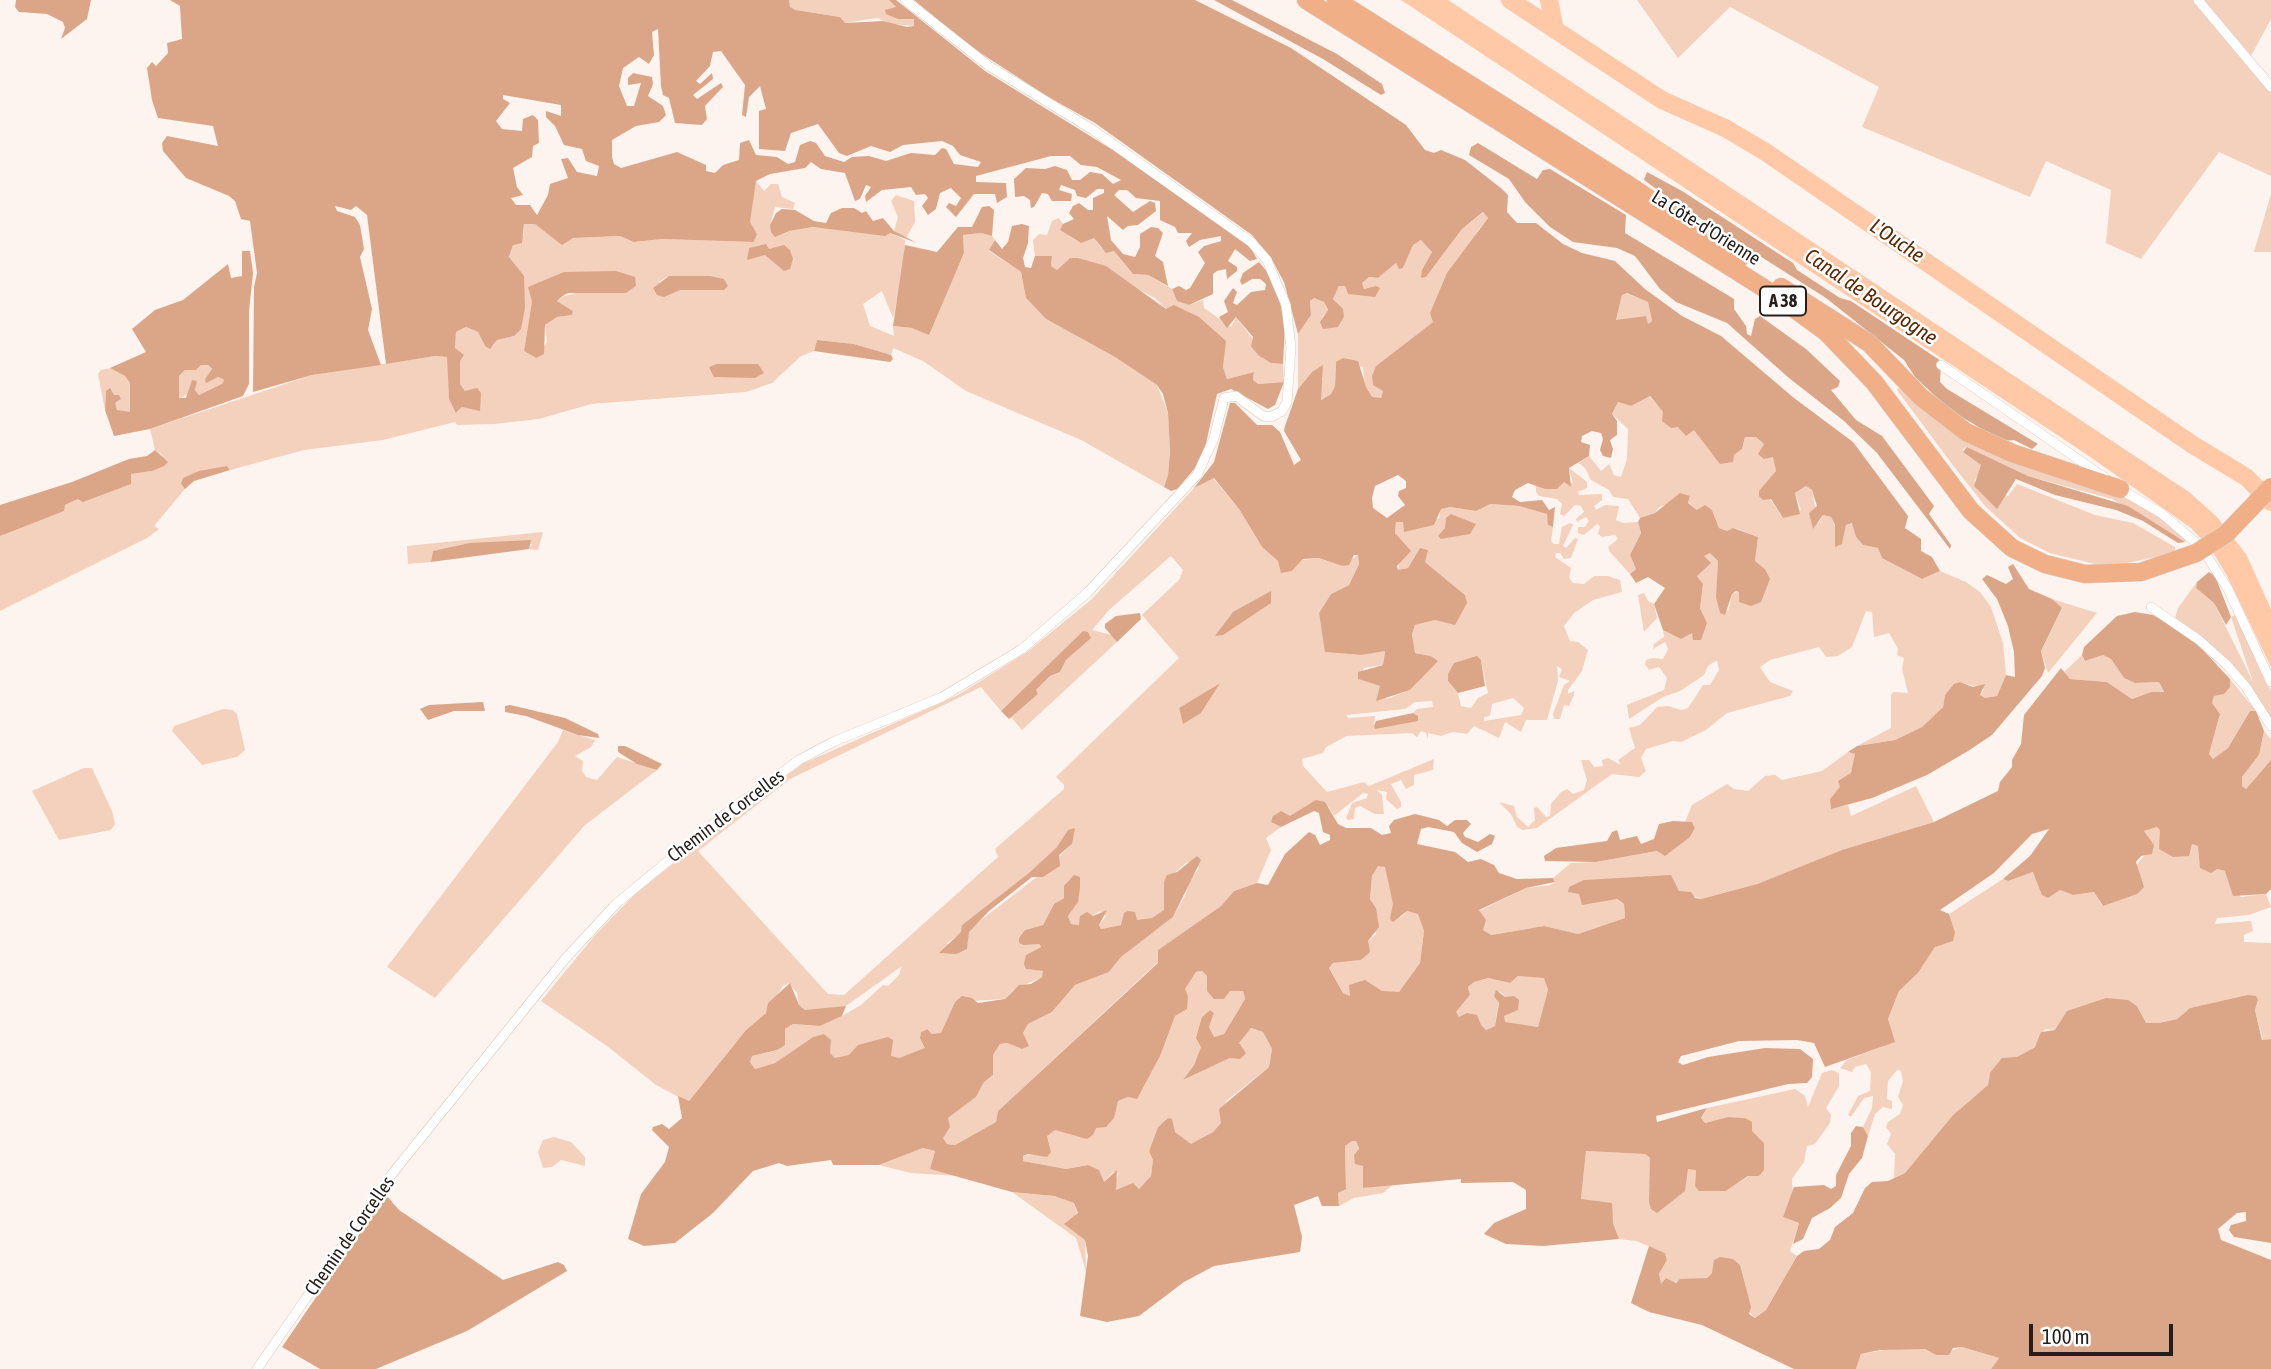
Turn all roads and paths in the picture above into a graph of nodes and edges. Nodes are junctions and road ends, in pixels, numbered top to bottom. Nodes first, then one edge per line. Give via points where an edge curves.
1 (905, 0) edge
2 (1306, 0) edge
3 (1336, 0) edge
4 (1358, 0) edge
5 (2199, 0) edge
6 (1466, 82) junction
7 (2271, 86) edge
8 (1760, 274) junction
9 (1941, 365) dead end
10 (2271, 487) edge
11 (2120, 489) junction
12 (2108, 573) junction
13 (2151, 607) dead end
14 (2271, 682) edge
15 (2271, 726) edge
16 (257, 1369) edge

1 - 16 street, Chemin de Corcelles via 989,65 1177,187 1251,242 1268,260 1286,304 1292,348 1287,402 1275,416 1264,416 1236,396 1224,398 1214,438 1197,475 1087,593 1022,649 942,697 799,760 617,903 565,959 392,1174
2 - 12 highway, La Côte-d'Orienne / A 38 via 1778,297 1826,332 1874,382 1971,511 2012,548 2070,572
3 - 6 highway, La Côte-d'Orienne / A 38
4 - 6 highway
5 - 7 street
6 - 8 highway, La Côte-d'Orienne / A 38
8 - 11 highway via 1869,343 1921,397 1966,432 2012,453
8 - 12 highway, La Côte-d'Orienne / A 38 via 1827,320 1854,345 1998,526 2044,555
9 - 11 street
10 - 12 highway, La Côte-d'Orienne / A 38, bridge via 2226,534 2196,553 2151,570
11 - 14 street via 2161,513 2201,547 2228,589
13 - 15 street via 2226,664

